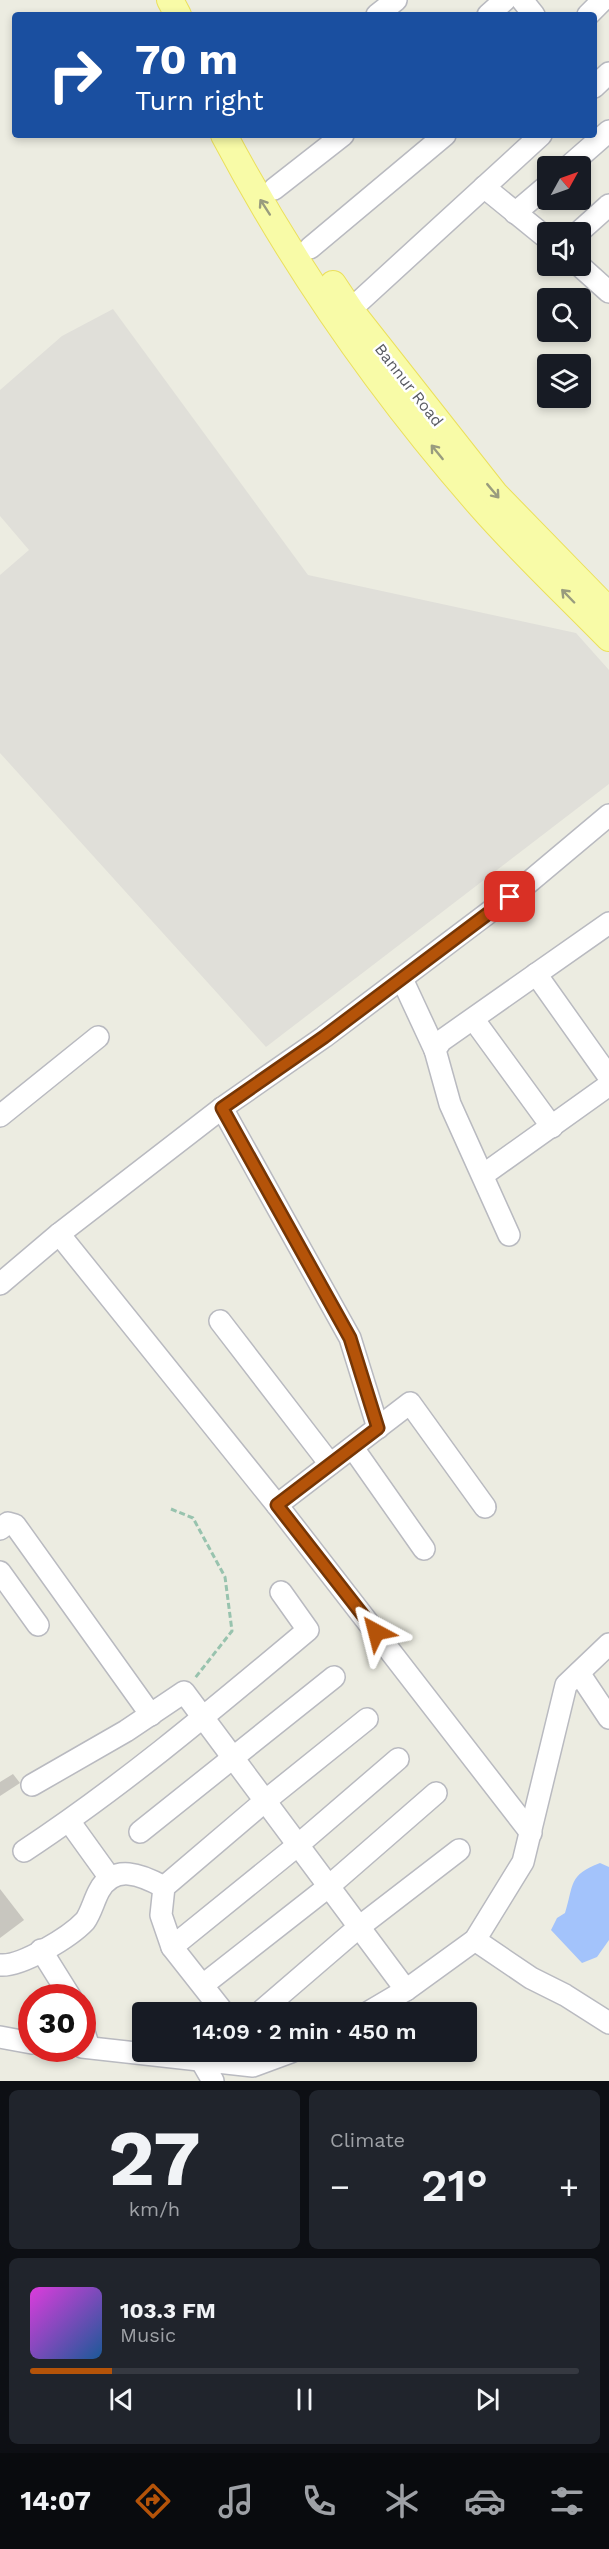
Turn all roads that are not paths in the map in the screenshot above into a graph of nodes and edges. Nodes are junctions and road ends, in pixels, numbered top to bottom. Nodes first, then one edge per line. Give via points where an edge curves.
1 (396, 0) edge
2 (505, 0) edge
3 (522, 0) edge
4 (603, 0) edge
5 (381, 12) edge
6 (491, 12) edge
7 (532, 12) edge
8 (591, 12) edge
9 (609, 73) edge
10 (597, 84) edge
11 (609, 131) edge
12 (226, 138) edge
13 (244, 138) edge
14 (339, 138) edge
15 (441, 138) edge
16 (539, 138) edge
17 (580, 156) edge
18 (484, 188) junction
19 (274, 189) junction
20 (537, 195) edge
21 (609, 205) edge
22 (516, 213) junction
23 (590, 222) edge
24 (537, 230) edge
25 (310, 248) junction
26 (591, 276) edge
27 (609, 292) edge
28 (344, 317) junction
29 (609, 611) edge
30 (609, 638) edge
31 (609, 815) edge
32 (607, 929) edge
33 (536, 974) junction
34 (402, 979) junction
35 (474, 1020) junction
36 (98, 1037) dead end
37 (435, 1050) junction
38 (609, 1077) edge
39 (609, 1084) edge
40 (222, 1108) junction
41 (0, 1116) edge
42 (552, 1126) junction
43 (483, 1175) junction
44 (58, 1234) junction
45 (509, 1234) dead end
46 (0, 1284) edge
47 (220, 1321) dead end
48 (378, 1428) junction
49 (353, 1448) junction
50 (330, 1464) junction
51 (277, 1505) junction
52 (485, 1507) dead end
53 (0, 1529) edge
54 (424, 1549) dead end
55 (0, 1572) edge
56 (281, 1592) dead end
57 (38, 1625) dead end
58 (609, 1644) edge
59 (579, 1673) junction
60 (334, 1677) dead end
61 (151, 1715) junction
62 (203, 1718) junction
63 (609, 1718) edge
64 (367, 1719) dead end
65 (233, 1759) junction
66 (398, 1759) dead end
67 (32, 1785) dead end
68 (436, 1792) dead end
69 (265, 1801) junction
70 (69, 1821) junction
71 (140, 1832) dead end
72 (531, 1833) junction
73 (298, 1845) junction
74 (459, 1850) dead end
75 (24, 1851) dead end
76 (110, 1878) junction
77 (164, 1887) junction
78 (328, 1887) junction
79 (359, 1927) junction
80 (475, 1940) junction
81 (172, 1947) junction
82 (41, 1950) junction
83 (0, 1965) edge
84 (62, 1984) edge
85 (203, 1985) junction
86 (406, 1990) junction
87 (216, 2002) edge
88 (272, 2002) edge
89 (386, 2002) edge
90 (609, 2024) edge
91 (0, 2037) edge
92 (18, 2040) edge
93 (96, 2048) edge
94 (132, 2051) edge
95 (202, 2062) edge
96 (213, 2081) edge

1 - 5 street
2 - 6 street
3 - 7 street
4 - 8 street
9 - 10 street
11 - 17 street
28 -> 12 main road via 259,199
13 - 19 main road, Bannur Road
14 - 19 street
15 - 25 street
16 - 18 street
18 - 22 street
18 - 28 street
19 - 25 main road, Bannur Road
20 - 22 street
21 - 23 street
22 - 24 street
25 - 28 main road, Bannur Road
26 - 27 street
28 -> 29 main road, Bannur Road via 495,494
30 -> 28 main road via 480,505 406,415
31 - 34 street via 528,884
32 - 33 street
33 - 35 street
33 - 38 street
34 - 37 street
34 - 40 street
35 - 37 street via 441,1041
35 - 42 street
36 - 41 street
37 - 43 street via 450,1104
39 - 42 street
40 - 44 street
40 - 48 street via 350,1338
42 - 43 street
43 - 45 street
44 - 46 street
44 - 51 street
47 - 50 street
48 - 49 street
48 - 52 street via 410,1403
49 - 50 street
49 - 54 street
50 - 51 street
51 - 72 street
53 - 61 street via 8,1523 15,1525
55 - 57 street
56 - 62 street via 308,1630
58 - 59 street
59 - 63 street
59 - 72 street via 566,1685
60 - 65 street
61 - 62 street via 183,1692
61 - 67 street
62 - 65 street
62 - 70 street
64 - 69 street
65 - 69 street
65 - 71 street
66 - 73 street
68 - 78 street
69 - 73 street
69 - 77 street
70 - 75 street
70 - 76 street
72 - 80 street via 523,1862
73 - 78 street
73 - 81 street
74 - 79 street
76 - 77 street via 140,1874
76 - 82 street via 85,1920
77 - 81 street via 161,1915
78 - 79 street
78 - 85 street
79 - 86 street
79 - 88 street
80 - 86 street
80 - 90 street
81 - 85 street
82 - 83 street via 25,1961
82 - 84 street
85 - 87 street
86 - 89 street
91 - 92 street
93 - 94 street
95 - 96 street

